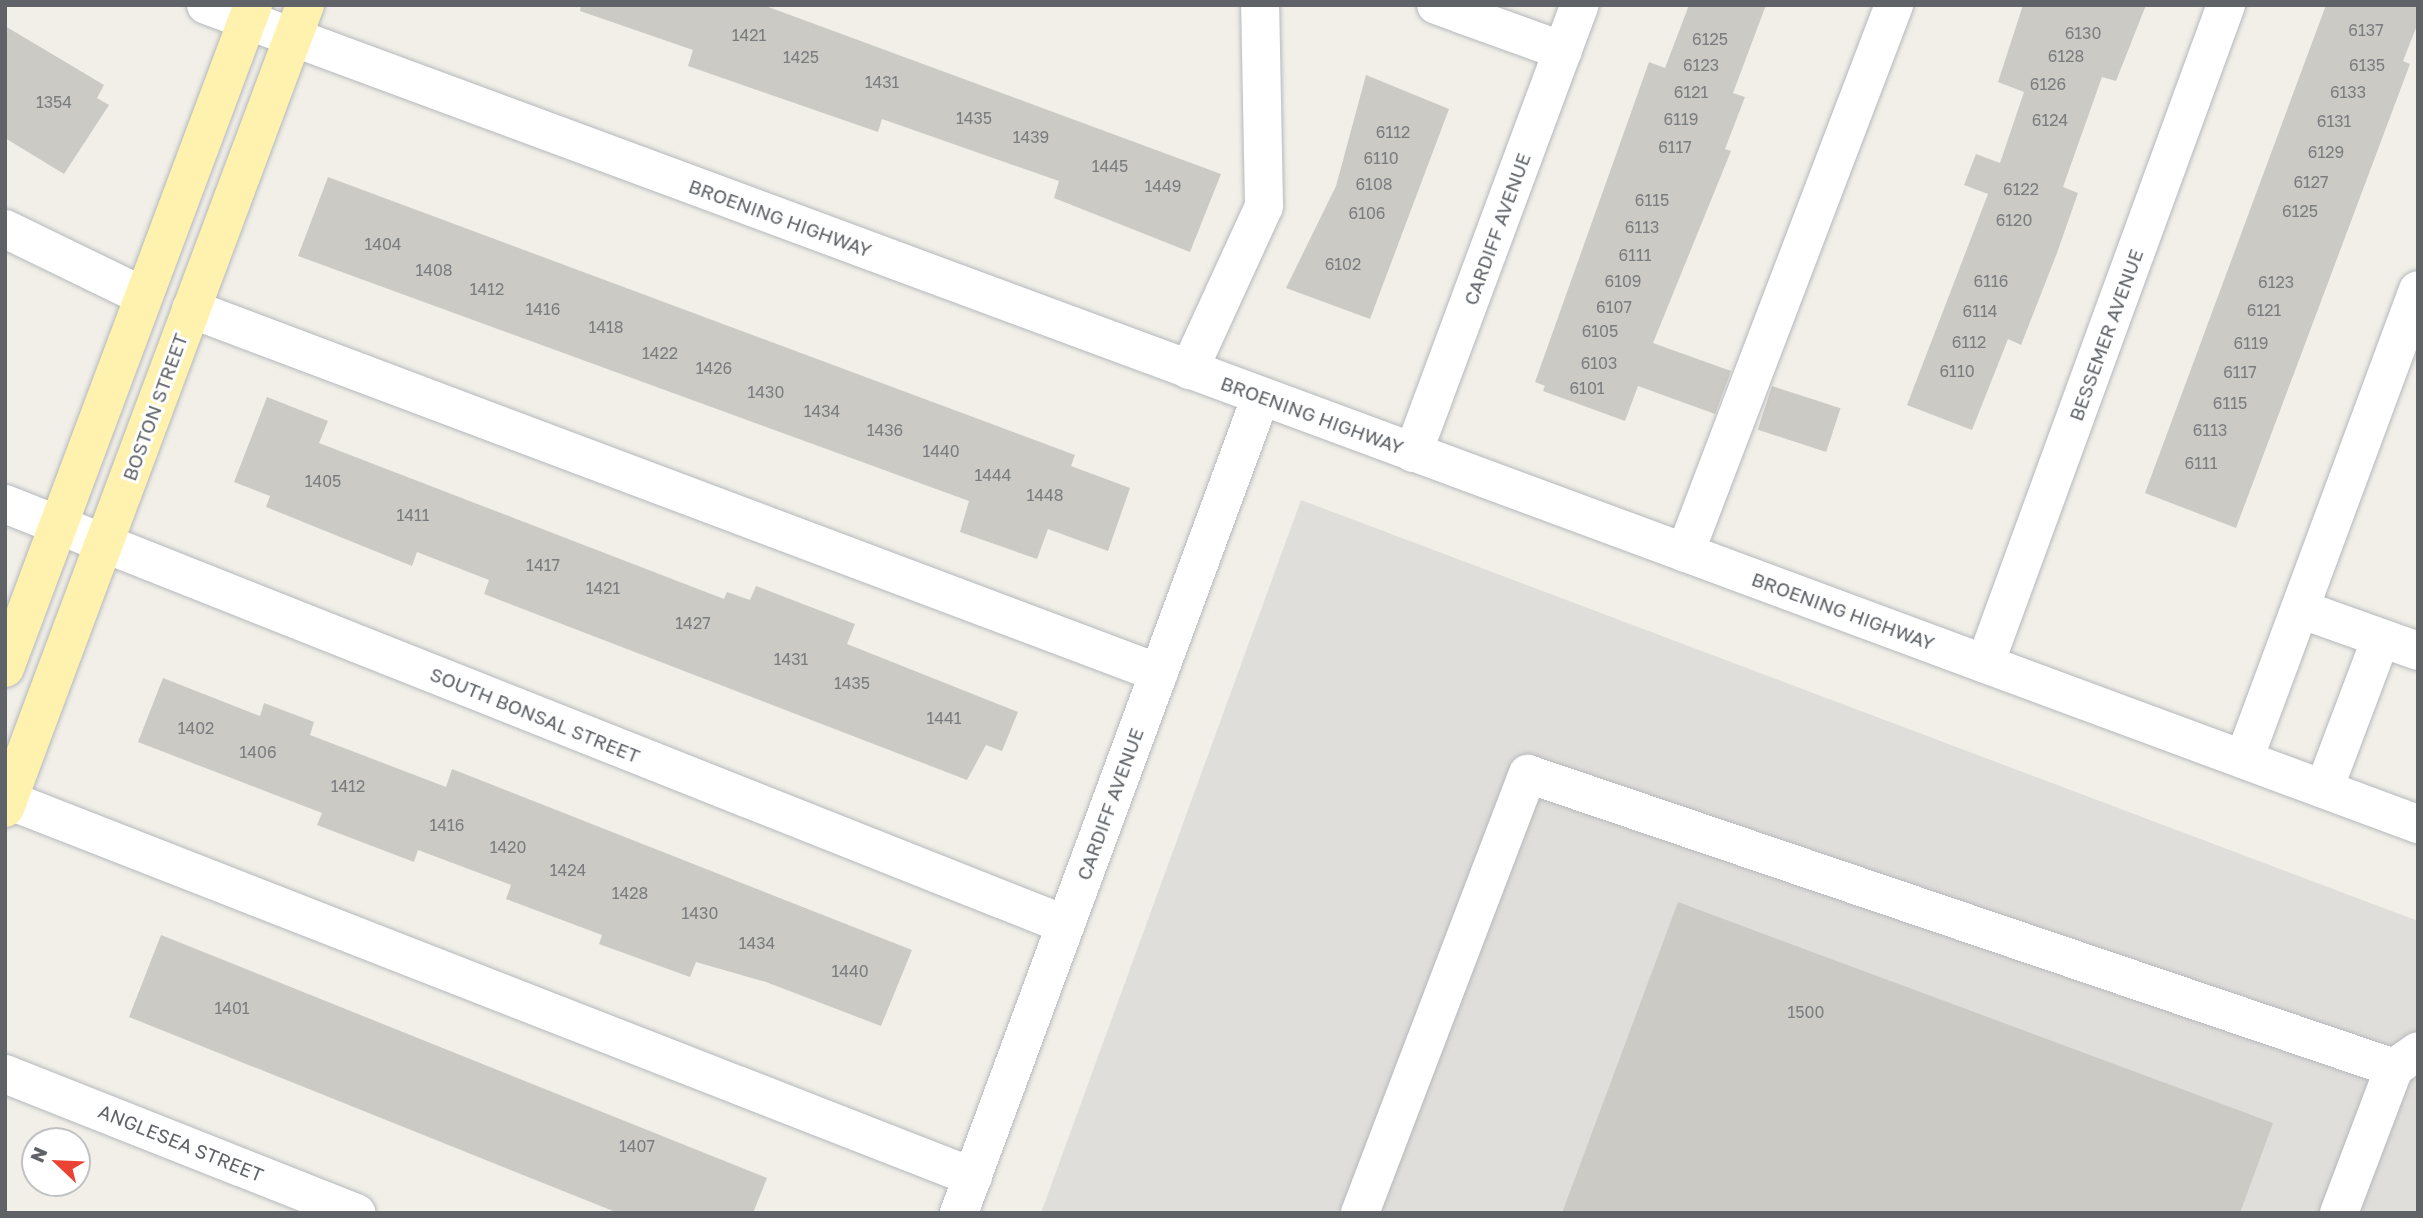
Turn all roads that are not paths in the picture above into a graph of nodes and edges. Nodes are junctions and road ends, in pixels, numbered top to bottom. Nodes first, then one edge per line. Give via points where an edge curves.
1 (206, 5) edge
2 (1436, 5) edge
3 (1580, 5) edge
4 (1894, 5) edge
5 (2226, 5) edge
6 (1251, 8) edge
7 (250, 13) edge
8 (299, 22) edge
9 (1563, 51) junction
10 (5, 229) edge
11 (2418, 290) edge
12 (143, 296) junction
13 (191, 309) junction
14 (1189, 370) junction
15 (1261, 396) junction
16 (1413, 453) junction
17 (5, 504) edge
18 (60, 527) junction
19 (104, 545) junction
20 (1685, 553) junction
21 (2300, 609) junction
22 (2381, 638) junction
23 (2418, 651) edge
24 (1985, 664) junction
25 (5, 668) edge
26 (1159, 673) junction
27 (2244, 759) junction
28 (2324, 789) junction
29 (7, 804) edge
30 (2418, 824) edge
31 (1066, 925) junction
32 (2406, 1060) edge
33 (5, 1074) edge
34 (973, 1177) junction
35 (356, 1213) edge
36 (960, 1213) edge
37 (1360, 1213) edge
38 (2339, 1213) edge

1 - 7 street, BROENING HIGHWAY
2 - 9 street
3 - 9 street, CARDIFF AVENUE
4 - 20 street
5 - 24 street, BESSEMER AVENUE
6 - 14 street via 1264,206
7 - 8 street, BROENING HIGHWAY
7 - 12 main road
8 - 13 main road, BOSTON STREET
8 - 14 street, BROENING HIGHWAY
9 - 16 street, CARDIFF AVENUE
10 - 12 street
11 - 21 street
12 - 18 main road
13 - 19 main road, BOSTON STREET
13 - 26 street
14 - 15 street, BROENING HIGHWAY
15 - 16 street, BROENING HIGHWAY
15 - 26 street, CARDIFF AVENUE
16 - 20 street, BROENING HIGHWAY
17 - 18 street, SOUTH BONSAL STREET
18 - 19 street, SOUTH BONSAL STREET
18 - 25 main road
19 - 29 main road, BOSTON STREET
19 - 31 street, SOUTH BONSAL STREET
20 - 24 street, BROENING HIGHWAY
21 - 22 street
21 - 27 street
22 - 23 street
22 - 28 street
24 - 27 street, BROENING HIGHWAY
26 - 31 street, CARDIFF AVENUE
27 - 28 street, BROENING HIGHWAY
28 - 30 street, BROENING HIGHWAY
29 - 34 street
31 - 34 street, CARDIFF AVENUE
32 - 37 street via 1528,774
32 - 38 street
33 - 35 street, ANGLESEA STREET
34 - 36 street, CARDIFF AVENUE

